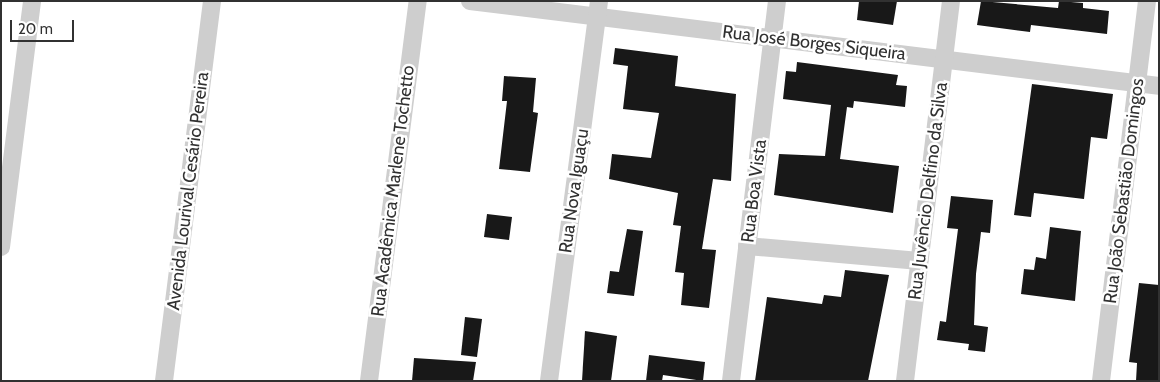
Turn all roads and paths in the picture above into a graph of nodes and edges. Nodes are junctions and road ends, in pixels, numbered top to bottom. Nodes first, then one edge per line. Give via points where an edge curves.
1 (32, 1) edge
2 (212, 1) edge
3 (418, 1) edge
4 (470, 1) edge
5 (777, 1) edge
6 (951, 1) edge
7 (1147, 1) edge
8 (598, 9) edge
9 (772, 38) junction
10 (944, 59) junction
11 (1137, 83) junction
12 (1159, 86) edge
13 (747, 246) junction
14 (1, 248) edge
15 (919, 261) junction
16 (164, 381) edge
17 (369, 381) edge
18 (549, 381) edge
19 (731, 381) edge
20 (904, 381) edge
21 (1101, 381) edge

1 - 14 street
2 - 16 street, Avenida Lourival Cesário Pereira
3 - 17 street, Rua Acadêmica Marlene Tochetto
4 - 8 street, Rua José Borges Siqueira
5 - 9 street, Rua Boa Vista
6 - 10 street, Rua Juvêncio Delfino da Silva
7 - 11 street, Rua João Sebastião Domingos
8 - 9 street, Rua José Borges Siqueira
8 - 18 street, Rua Nova Iguaçu
9 - 10 street, Rua José Borges Siqueira
9 - 13 street, Rua Boa Vista
10 - 11 street, Rua José Borges Siqueira
10 - 15 street, Rua Juvêncio Delfino da Silva
11 - 12 street, Rua José Borges Siqueira
11 - 21 street, Rua João Sebastião Domingos
13 - 15 street
13 - 19 street, Rua Boa Vista
15 - 20 street, Rua Juvêncio Delfino da Silva

